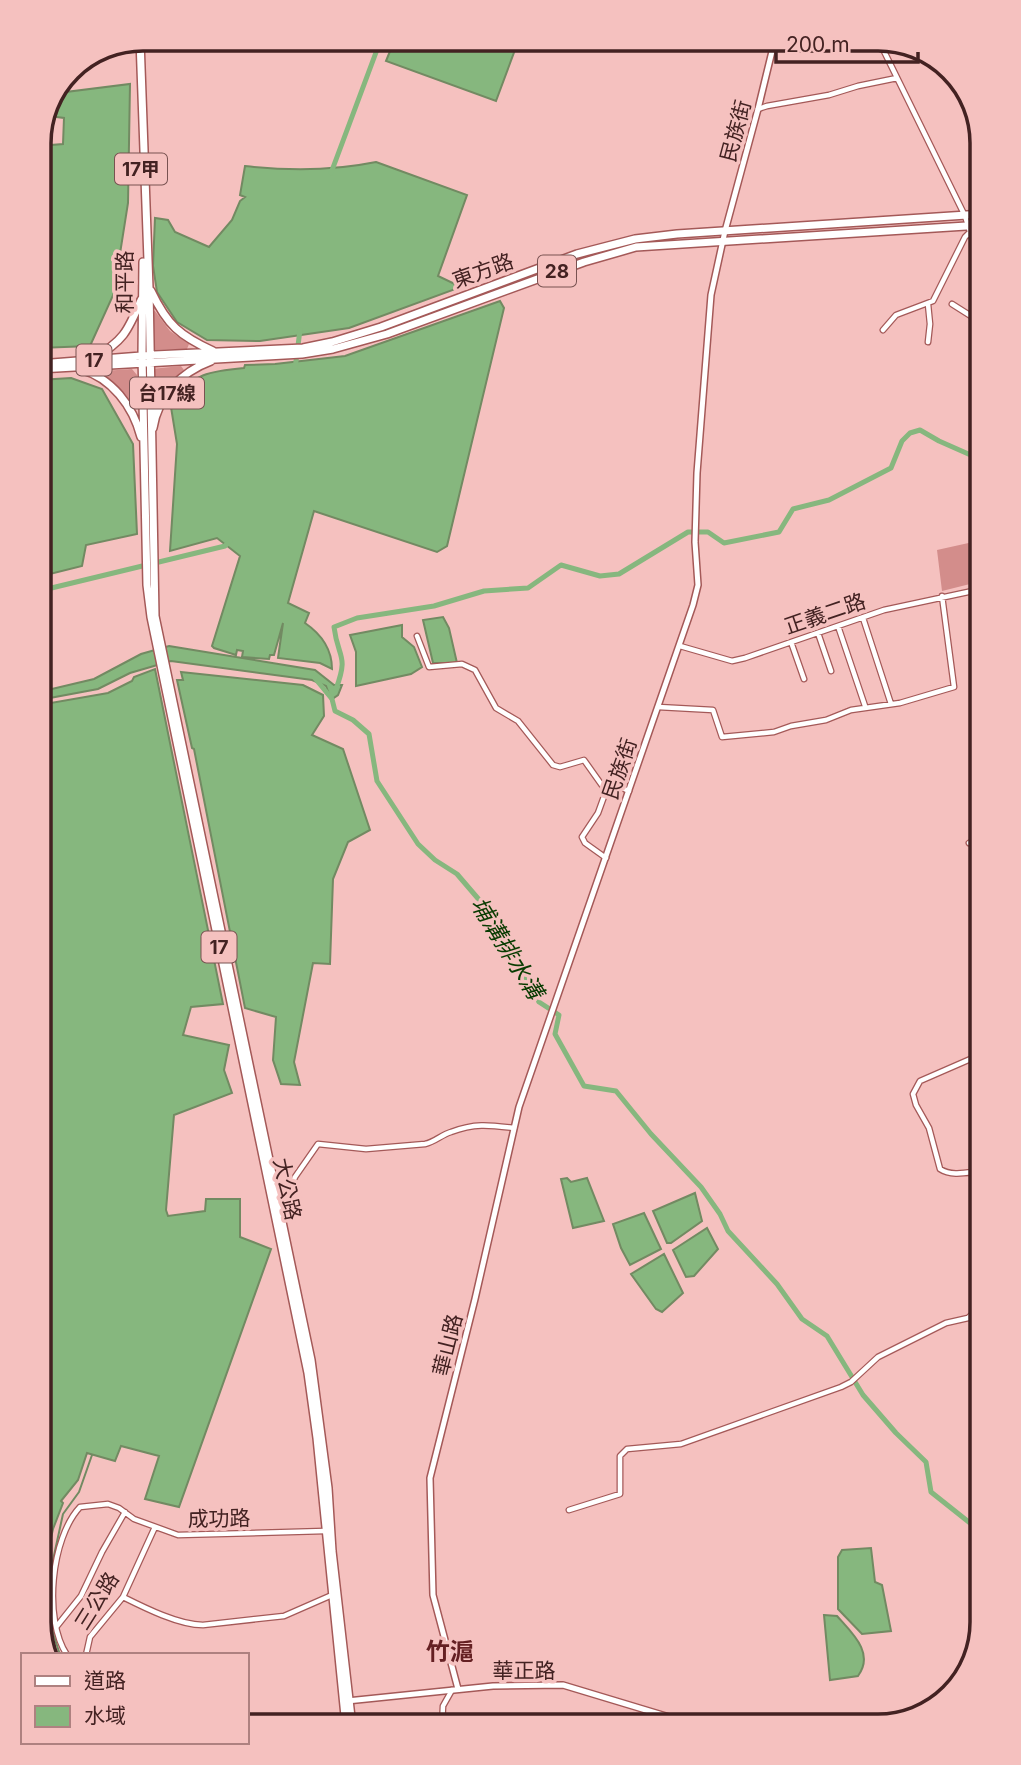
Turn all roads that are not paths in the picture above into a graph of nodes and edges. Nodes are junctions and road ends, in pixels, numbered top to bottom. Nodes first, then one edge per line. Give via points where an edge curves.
1 (138, 51) edge
2 (139, 51) edge
3 (772, 51) edge
4 (884, 51) edge
5 (897, 78) junction
6 (758, 109) junction
7 (970, 215) edge
8 (965, 216) junction
9 (968, 229) junction
10 (725, 230) junction
11 (970, 233) edge
12 (723, 242) junction
13 (149, 288) junction
14 (143, 296) junction
15 (928, 304) junction
16 (953, 304) dead end
17 (970, 315) edge
18 (883, 330) dead end
19 (928, 342) dead end
20 (217, 355) junction
21 (145, 360) junction
22 (89, 361) junction
23 (51, 363) edge
24 (69, 367) junction
25 (51, 368) edge
26 (148, 453) junction
27 (970, 591) edge
28 (942, 596) junction
29 (863, 618) junction
30 (838, 626) junction
31 (818, 633) junction
32 (417, 636) dead end
33 (791, 642) junction
34 (680, 646) junction
35 (162, 664) joint
36 (831, 671) dead end
37 (803, 679) dead end
38 (891, 704) junction
39 (865, 706) junction
40 (658, 707) junction
41 (606, 791) junction
42 (629, 791) junction
43 (606, 858) junction
44 (551, 1012) joint
45 (236, 1016) junction
46 (970, 1059) edge
47 (514, 1128) junction
48 (970, 1172) edge
49 (280, 1213) junction
50 (280, 1230) junction
51 (970, 1316) edge
52 (569, 1510) dead end
53 (125, 1512) junction
54 (155, 1527) junction
55 (325, 1531) junction
56 (335, 1595) junction
57 (123, 1597) junction
58 (57, 1626) junction
59 (66, 1653) edge
60 (86, 1653) edge
61 (455, 1689) junction
62 (346, 1701) junction
63 (346, 1714) edge
64 (349, 1714) edge
65 (443, 1714) edge
66 (659, 1714) edge

1 - 14 main road, 和平路 / 17甲
2 - 13 main road, 和平路 / 17甲
3 - 6 street, 民族街
4 - 5 street
5 - 6 street
5 - 8 street
6 - 10 street, 民族街
7 - 8 main road, 東方路 / 28
8 - 9 street
8 - 10 main road, 東方路 / 28
9 - 11 street
9 - 12 main road, 東方路 / 28
9 - 15 street via 937,296
10 - 12 street, 民族街
10 - 20 main road, 東方路 / 28 via 635,239 577,254 332,342
12 - 20 main road, 東方路 / 28 via 653,244 605,255 333,349
12 - 34 street, 民族街 via 711,295 696,519 698,585
13 - 20 main road via 172,327
13 - 21 main road, 和平路 / 17甲
14 - 21 main road, 和平路 / 17甲
14 - 22 main road via 124,336
15 - 18 street via 896,315
15 - 19 street
16 - 17 street
20 - 21 main road, 東方路 / 28
20 - 26 main road, 台17線 via 173,386 153,424
21 - 22 main road, 東方路 / 17
21 - 24 main road, 東方路 / 17
21 - 26 main road, 和平路 / 17
22 - 23 main road, 東方路 / 17
24 - 25 main road, 東方路 / 17
24 - 26 main road, 台17線 via 99,377 124,398
26 - 35 main road, 和平路 / 17 via 150,564
27 - 28 street, 正義二路
28 - 29 street, 正義二路
28 - 38 street via 954,687
29 - 30 street, 正義二路
29 - 38 street
30 - 31 street, 正義二路
30 - 39 street
31 - 33 street, 正義二路
31 - 36 street
32 - 41 street via 429,667 462,664 475,670 496,708 518,721 548,760 560,767 584,760
33 - 34 street, 正義二路 via 732,661
33 - 37 street
34 - 40 street, 民族街
35 - 45 main road, 大公路 / 17
38 - 39 street
39 - 40 street via 774,732 730,737 722,737 712,710
40 - 42 street, 民族街
41 - 42 street
41 - 43 street via 582,836
42 - 43 street, 民族街
43 - 44 street, 民族街
44 - 47 street, 華山路
45 - 49 main road, 大公路 / 17
45 - 50 main road, 大公路 / 17
46 - 48 street via 920,1081 913,1094 929,1128 940,1169
47 - 49 street via 476,1124 425,1144 366,1149 318,1144 295,1177
47 - 61 street, 華山路 via 430,1478 433,1595
49 - 50 main road, 大公路 / 17
50 - 55 main road, 大公路 / 17 via 308,1373
50 - 56 main road, 大公路 / 17 via 311,1360
51 - 52 street via 878,1357 841,1387 681,1444 627,1449 620,1456 620,1493
53 - 54 street, 成功路
53 - 58 street via 81,1596
53 - 58 street, 成功路 via 104,1503 80,1507 67,1523 51,1600
54 - 55 street, 成功路 via 178,1535
54 - 57 street, 三公路
55 - 56 main road, 大公路 / 17
56 - 57 street via 284,1616 203,1625
56 - 62 main road, 大公路 / 17
57 - 60 street, 三公路 via 90,1637
58 - 59 street
61 - 62 street, 華正路
61 - 65 street
61 - 66 street, 華正路 via 563,1685
62 - 63 main road, 大公路 / 17
62 - 64 main road, 大公路 / 17

